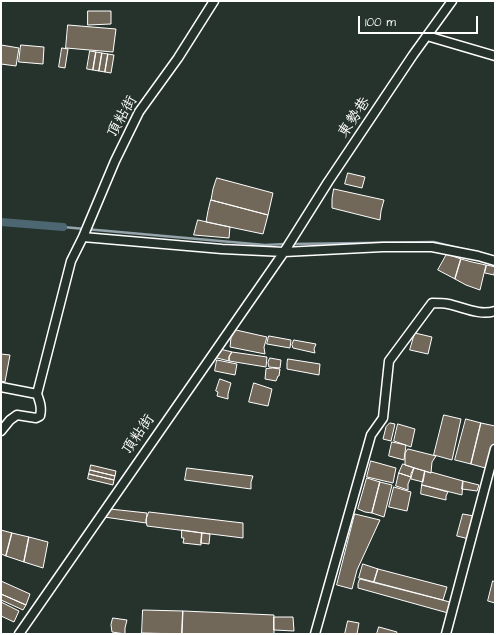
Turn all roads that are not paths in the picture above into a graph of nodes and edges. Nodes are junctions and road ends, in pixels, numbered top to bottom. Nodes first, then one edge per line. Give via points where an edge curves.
1 (214, 1) edge
2 (452, 1) edge
3 (427, 36) junction
4 (495, 56) edge
5 (83, 237) junction
6 (284, 252) junction
7 (495, 261) edge
8 (495, 311) edge
9 (1, 387) edge
10 (37, 394) junction
11 (1, 431) edge
12 (495, 449) edge
13 (19, 634) edge
14 (315, 634) edge
15 (446, 634) edge

1 - 5 street, 頂粘街 via 178,58 139,112
2 - 3 street, 東勢巷
3 - 4 street
3 - 6 street, 東勢巷
5 - 6 street
5 - 10 street, 頂粘街 via 72,261
6 - 7 street via 432,247
6 - 13 street, 頂粘街
8 - 14 street via 476,312 447,303 432,303 389,361 383,418 371,435
9 - 10 street
10 - 11 street, 頂粘街 via 41,407 40,416 36,418 17,415
12 - 15 street

